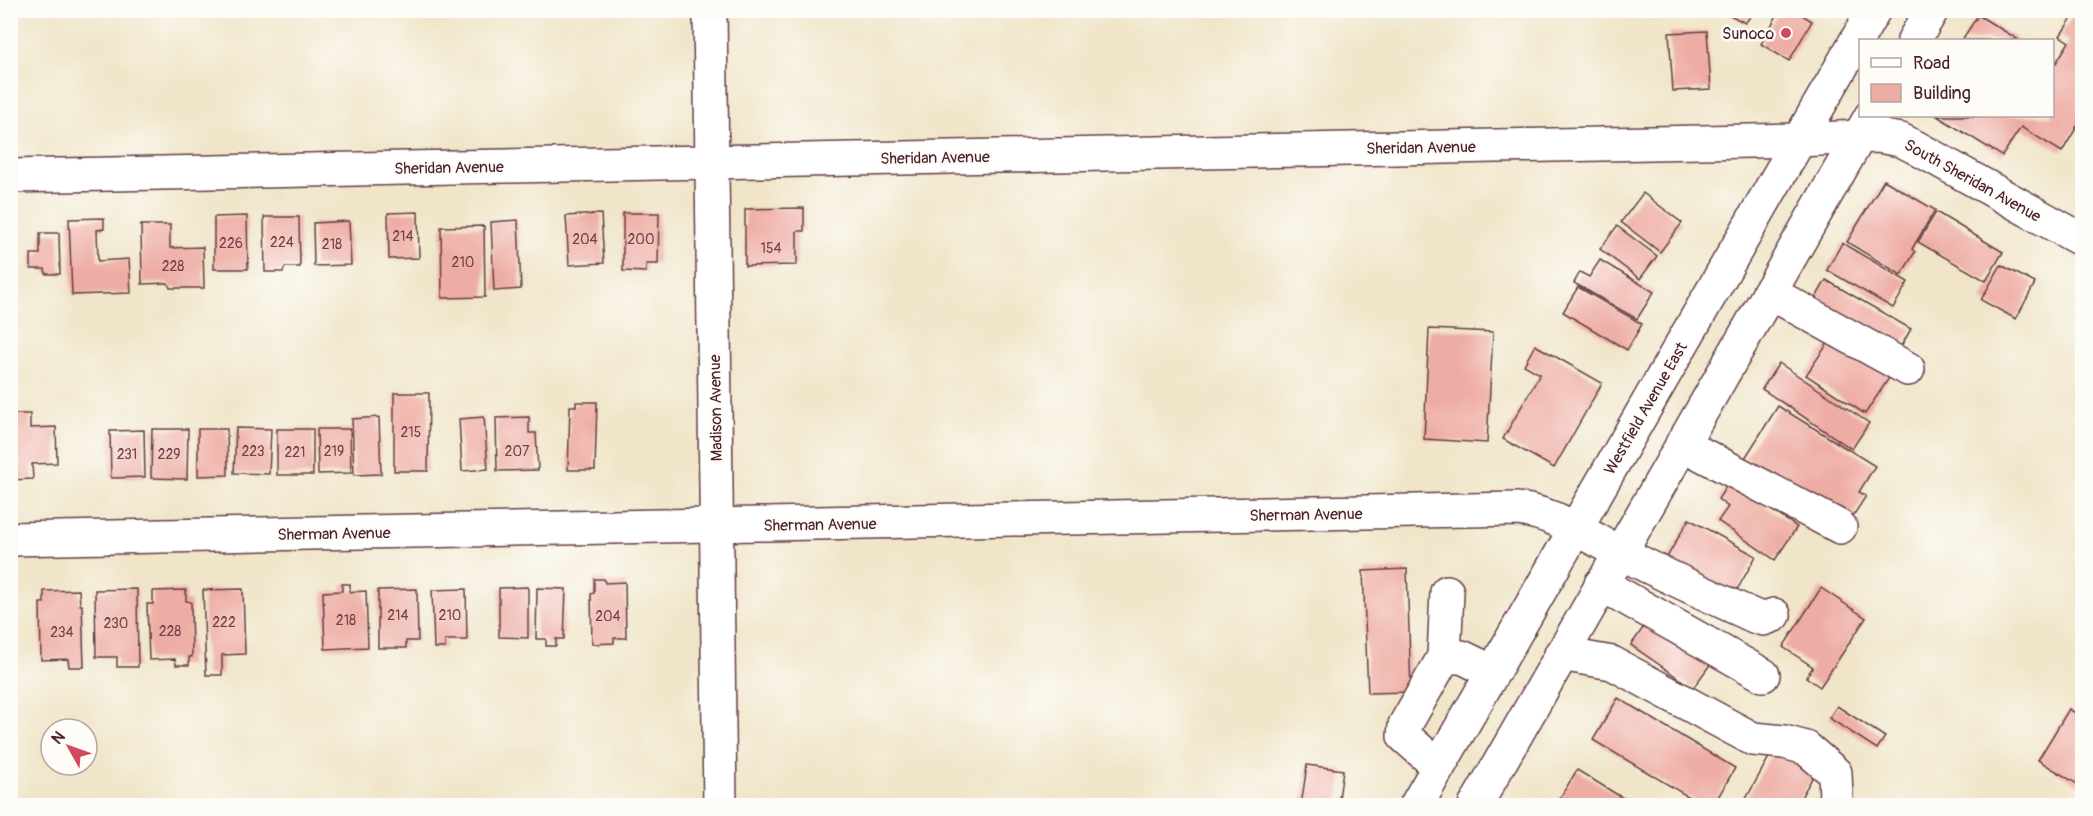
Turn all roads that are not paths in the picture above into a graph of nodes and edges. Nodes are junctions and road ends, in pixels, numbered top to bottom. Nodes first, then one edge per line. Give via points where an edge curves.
1 (710, 10) edge
2 (1874, 10) edge
3 (1932, 10) edge
4 (1915, 39) edge
5 (1865, 126) edge
6 (1800, 140) junction
7 (712, 161) junction
8 (10, 176) edge
9 (2082, 240) edge
10 (1769, 292) junction
11 (1908, 369) dead end
12 (1683, 444) junction
13 (716, 526) junction
14 (1840, 527) dead end
15 (1575, 529) junction
16 (10, 539) edge
17 (1619, 553) junction
18 (1601, 585) junction
19 (1447, 592) dead end
20 (1774, 615) dead end
21 (1561, 654) junction
22 (1444, 657) junction
23 (1493, 672) junction
24 (1763, 675) dead end
25 (1438, 766) junction
26 (1485, 800) edge
27 (720, 806) edge
28 (1416, 806) edge
29 (1832, 806) edge

1 - 7 street, Madison Avenue
2 - 6 street, Westfield Avenue East
3 - 4 street
5 - 6 street, Sheridan Avenue
5 - 9 street, South Sheridan Avenue via 1901,140
5 - 10 street
6 - 7 street, Sheridan Avenue
6 - 15 street, Westfield Avenue East
7 - 8 street, Sheridan Avenue
7 - 13 street, Madison Avenue
10 - 11 street
10 - 12 street
12 - 14 street
12 - 17 street
13 - 15 street, Sherman Avenue via 1518,509 1554,517
13 - 16 street, Sherman Avenue
13 - 27 street, Madison Avenue
15 - 17 street, Sherman Avenue
15 - 23 street, Westfield Avenue East
17 - 18 street
17 - 20 street, Sherman Avenue via 1756,617
18 - 21 street
18 - 24 street
19 - 22 street
21 - 26 street
21 - 29 street via 1612,663 1753,739 1806,748 1835,773 1836,798
22 - 23 street via 1462,657
22 - 25 street via 1405,725 1404,736
23 - 25 street, Westfield Avenue East
25 - 28 street, Westfield Avenue East

